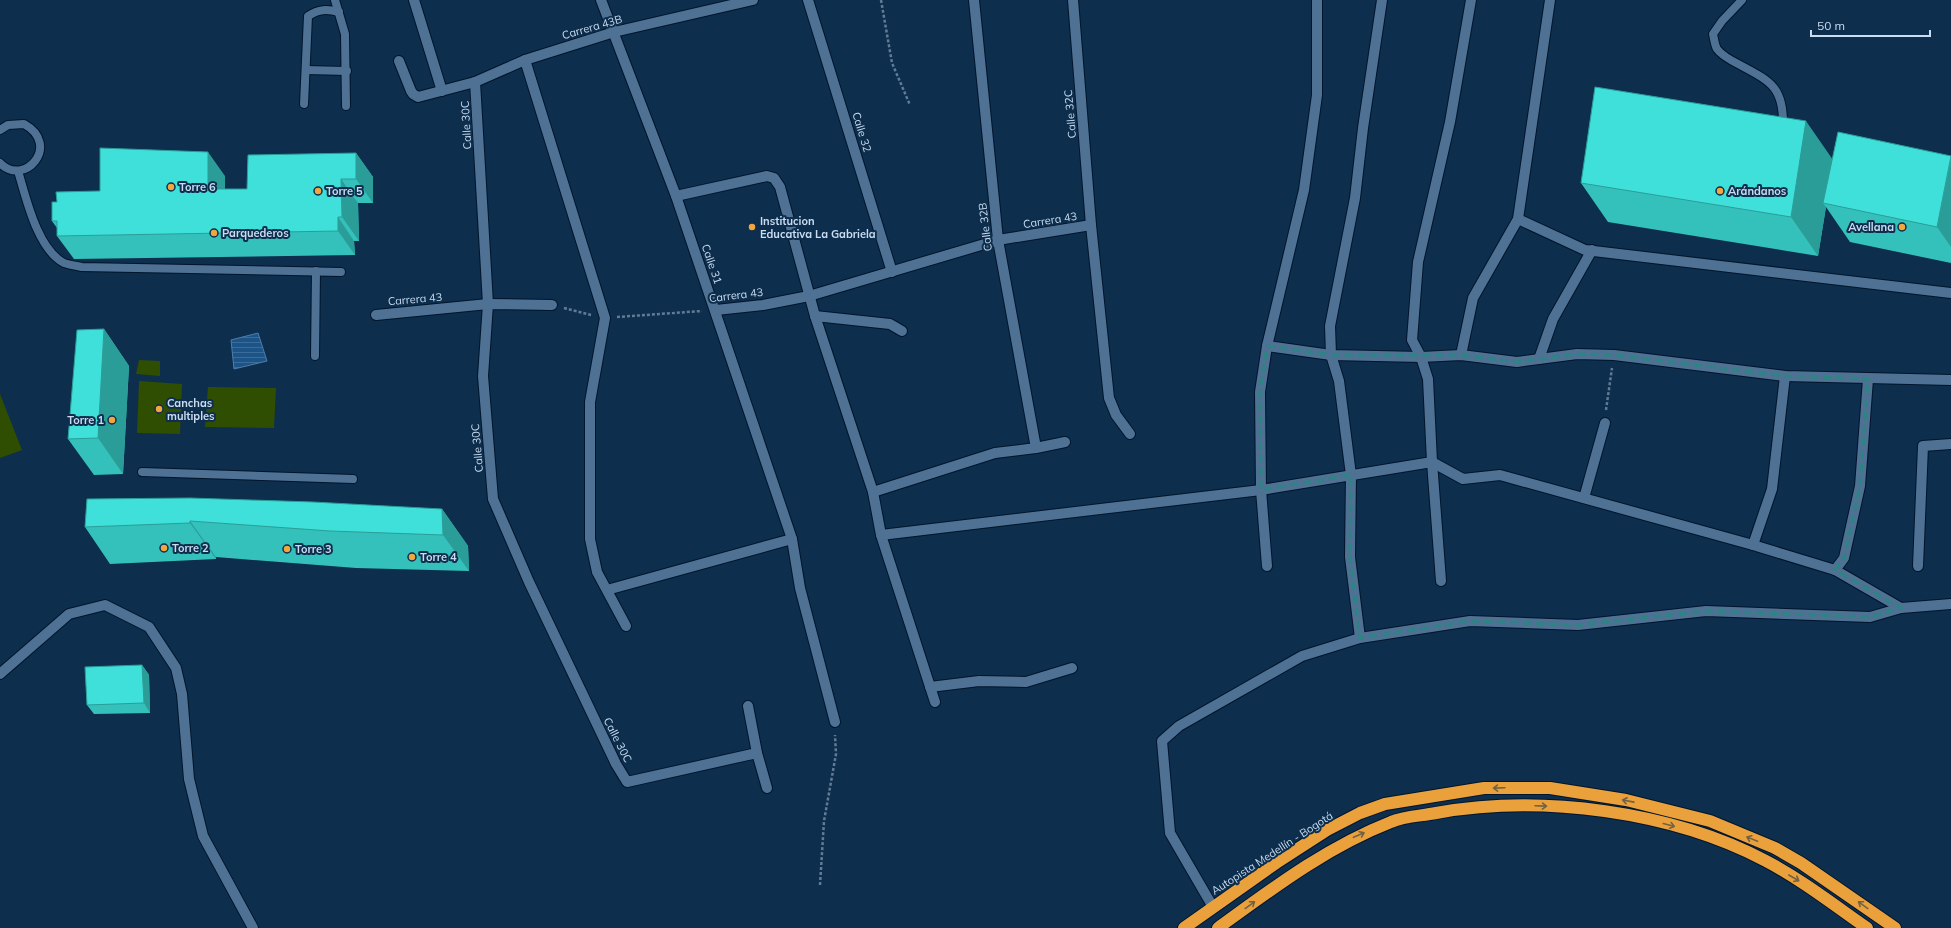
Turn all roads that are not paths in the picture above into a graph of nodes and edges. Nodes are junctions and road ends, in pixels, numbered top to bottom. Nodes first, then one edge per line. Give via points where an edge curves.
1 (335, 0) edge
2 (414, 0) edge
3 (601, 0) edge
4 (753, 0) edge
5 (808, 0) edge
6 (974, 0) edge
7 (1072, 0) edge
8 (1317, 0) edge
9 (1382, 0) edge
10 (1471, 0) edge
11 (1550, 0) edge
12 (1742, 0) edge
13 (339, 12) junction
14 (614, 32) junction
15 (525, 60) junction
16 (399, 61) dead end
17 (306, 70) junction
18 (347, 71) junction
19 (475, 82) junction
20 (442, 91) junction
21 (304, 104) dead end
22 (346, 106) dead end
23 (0, 129) edge
24 (1783, 136) edge
25 (0, 163) edge
26 (18, 171) junction
27 (676, 196) junction
28 (1518, 219) junction
29 (1091, 225) junction
30 (998, 240) junction
31 (1592, 250) junction
32 (316, 271) junction
33 (341, 272) dead end
34 (892, 272) junction
35 (1951, 293) edge
36 (810, 296) junction
37 (488, 304) junction
38 (552, 305) road end
39 (716, 310) junction
40 (376, 315) dead end
41 (815, 316) junction
42 (902, 331) dead end
43 (1267, 346) junction
44 (1331, 355) junction
45 (315, 356) dead end
46 (1461, 356) junction
47 (1421, 357) junction
48 (1539, 359) junction
49 (1785, 376) junction
50 (1868, 379) junction
51 (1951, 380) edge
52 (1605, 423) road end
53 (1130, 434) dead end
54 (1065, 442) dead end
55 (1951, 444) edge
56 (1036, 448) junction
57 (1432, 462) junction
58 (142, 472) dead end
59 (1351, 475) junction
60 (353, 479) dead end
61 (1261, 490) junction
62 (873, 492) junction
63 (1584, 498) junction
64 (881, 534) junction
65 (792, 539) junction
66 (1752, 545) junction
67 (1267, 566) dead end
68 (1918, 566) dead end
69 (1835, 570) junction
70 (1441, 581) dead end
71 (607, 590) junction
72 (1951, 604) edge
73 (1901, 608) junction
74 (626, 626) dead end
75 (1360, 638) junction
76 (1072, 668) dead end
77 (0, 674) edge
78 (930, 687) junction
79 (935, 702) dead end
80 (748, 706) dead end
81 (835, 722) road end
82 (757, 753) junction
83 (767, 788) dead end
84 (1213, 908) junction
85 (252, 928) edge
86 (1184, 928) edge
87 (1218, 928) edge
88 (1868, 928) edge
89 (1895, 928) edge

1 - 13 lane
2 - 20 street
3 - 14 street, Calle 31
4 - 14 street, Carrera 43B
5 - 34 street, Calle 32
6 - 30 street, Calle 32B
7 - 29 street, Calle 32C
8 - 43 street via 1317,95 1304,190
9 - 44 street via 1354,198 1330,326
10 - 47 street via 1450,122 1418,262 1412,340
11 - 28 street
12 - 24 lane via 1722,21 1714,34 1717,49 1730,60 1763,77 1776,90 1783,108
13 - 17 lane via 327,9 308,16
13 - 18 lane via 345,34
14 - 15 street, Carrera 43B
14 - 27 street, Calle 31
15 - 19 street, Carrera 43B
15 - 71 street via 605,318 590,402 590,539 596,572
16 - 20 street, Carrera 43B via 413,94 418,97
17 - 18 lane
17 - 21 lane
18 - 22 lane
19 - 20 street, Carrera 43B
19 - 37 street, Calle 30C
23 - 26 lane via 8,124 24,124 34,131 40,142 38,158 33,164
25 - 26 lane via 10,170
26 - 32 lane via 35,226 64,263 82,267
27 - 36 street via 767,176 774,178 780,187
27 - 39 street, Calle 31
28 - 31 street via 1585,250
28 - 46 street via 1473,298
29 - 30 street, Carrera 43
29 - 53 street, Calle 32C via 1109,398 1116,415
30 - 34 street, Carrera 43
30 - 56 street, Calle 32B
31 - 35 street
31 - 48 street via 1553,320
32 - 33 lane
32 - 45 lane
34 - 36 street, Carrera 43
36 - 39 street, Carrera 43
36 - 41 street
37 - 38 street, Carrera 43
37 - 40 street, Carrera 43
37 - 82 street, Calle 30C via 483,376 493,499 529,582 616,764 627,782
39 - 65 street, Calle 31
41 - 42 street via 890,324
41 - 62 street
43 - 44 street
43 - 61 street via 1260,392
44 - 47 street
44 - 59 street via 1339,380
46 - 47 street
46 - 48 street via 1517,362
47 - 57 street via 1428,379
48 - 49 street via 1576,354 1614,355
49 - 50 street
49 - 66 street via 1772,489
50 - 51 street
50 - 69 street via 1860,486 1844,558
52 - 63 street
54 - 56 street
55 - 68 street via 1923,446
56 - 62 street via 995,453
57 - 59 street
57 - 63 street via 1463,480 1500,475
57 - 70 street
58 - 60 lane
59 - 61 street
59 - 75 street via 1350,557
61 - 64 street
61 - 67 street
62 - 64 street
63 - 66 street
64 - 78 street
65 - 71 street
65 - 81 street, Calle 31 via 800,588
66 - 69 street
69 - 73 street
71 - 74 street
72 - 73 street
73 - 75 street via 1870,617 1706,611 1578,625 1470,621
75 - 84 street via 1302,656 1179,726 1162,741 1170,833
76 - 78 street via 1026,682 980,681
77 - 85 street via 69,614 105,605 149,627 176,668 182,694 189,779 203,836
78 - 79 street
80 - 82 street
82 - 83 street
84 - 86 highway, Autopista Medellín - Bogotá
89 -> 84 highway, Autopista Medellín - Bogotá via 1801,862 1775,848 1710,821 1626,800 1550,788 1484,788 1385,804 1360,813 1314,838
87 -> 88 highway via 1313,860 1351,838 1393,821 1482,806 1571,807 1635,817 1702,835 1766,861 1802,882

